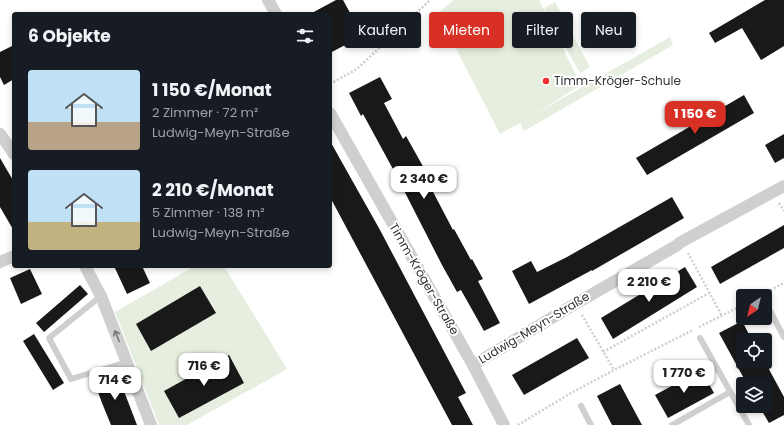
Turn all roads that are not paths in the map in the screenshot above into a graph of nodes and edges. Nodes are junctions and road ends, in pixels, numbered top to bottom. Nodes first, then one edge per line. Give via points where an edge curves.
1 (268, 0) edge
2 (275, 12) edge
3 (332, 118) edge
4 (0, 134) edge
5 (12, 151) edge
6 (784, 186) edge
7 (12, 257) edge
8 (0, 262) edge
9 (86, 268) edge
10 (101, 296) junction
11 (772, 315) edge
12 (784, 337) edge
13 (700, 338) dead end
14 (128, 362) junction
15 (473, 365) junction
16 (730, 392) junction
17 (580, 406) dead end
18 (151, 425) edge
19 (504, 425) edge
20 (591, 425) edge
21 (672, 425) edge
22 (749, 425) edge

1 - 2 street
3 - 15 street, Timm-Kröger-Straße
4 - 5 street
6 - 15 street, Ludwig-Meyn-Straße via 682,242
7 - 8 street
9 - 10 street
14 -> 10 street
10 - 14 lane via 49,338 71,379
11 - 12 lane
13 - 16 lane
14 - 18 street
15 - 19 street, Timm-Kröger-Straße
16 - 21 lane
16 - 22 lane
17 - 20 lane

